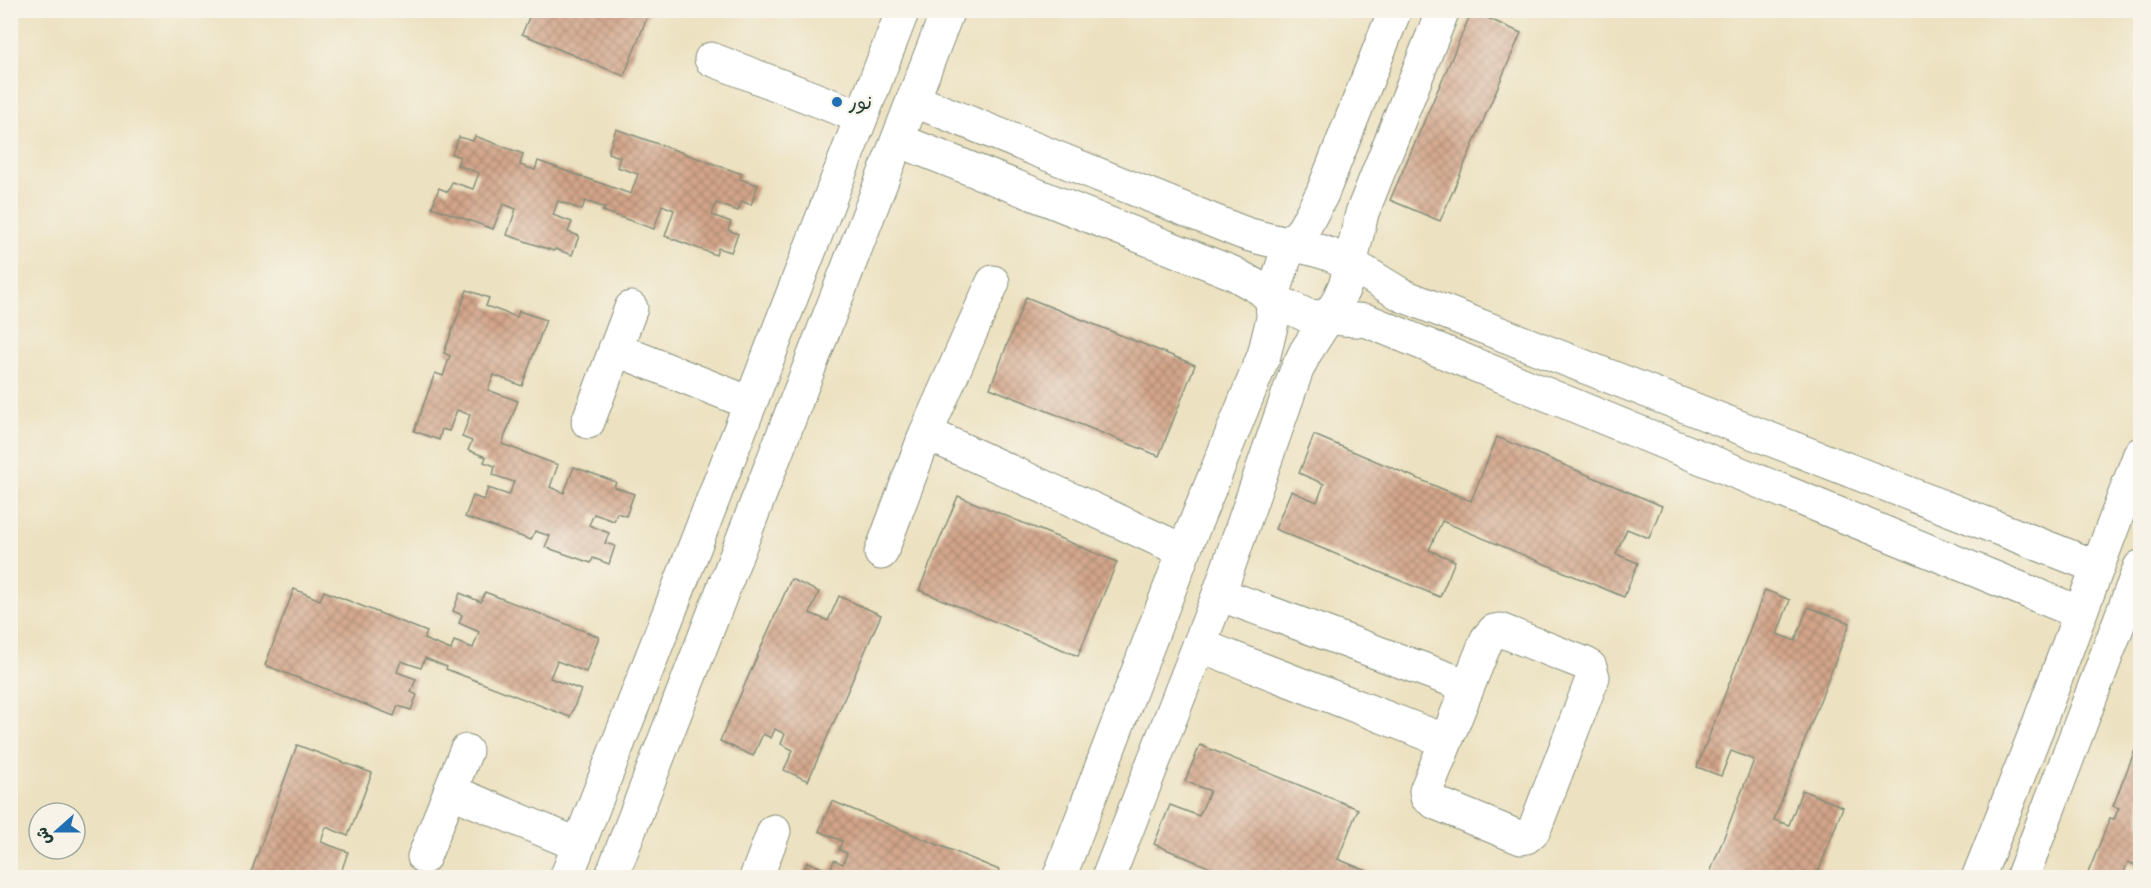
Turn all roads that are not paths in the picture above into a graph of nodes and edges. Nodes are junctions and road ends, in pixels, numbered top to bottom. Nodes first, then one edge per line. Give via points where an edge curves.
1 (903, 10) edge
2 (948, 10) edge
3 (1395, 10) edge
4 (1443, 10) edge
5 (711, 59) dead end
6 (913, 100) junction
7 (861, 117) junction
8 (898, 140) junction
9 (1292, 243) junction
10 (1350, 263) junction
11 (993, 282) dead end
12 (1272, 299) junction
13 (631, 308) dead end
14 (1327, 318) junction
15 (615, 349) junction
16 (750, 403) junction
17 (588, 422) dead end
18 (926, 433) junction
19 (2140, 454) edge
20 (1184, 551) junction
21 (881, 554) dead end
22 (2097, 567) junction
23 (2140, 567) edge
24 (1219, 594) junction
25 (2080, 613) junction
26 (1199, 645) junction
27 (1468, 686) junction
28 (2038, 726) junction
29 (1446, 741) junction
30 (2074, 742) junction
31 (466, 751) dead end
32 (450, 791) junction
33 (774, 831) dead end
34 (579, 844) junction
35 (424, 857) dead end
36 (566, 878) edge
37 (611, 878) edge
38 (756, 878) edge
39 (1059, 878) edge
40 (1108, 878) edge
41 (1978, 878) edge
42 (2022, 878) edge

1 - 7 street
2 - 6 street
3 - 9 street via 1322,194
4 - 10 street via 1362,213
5 - 7 street
6 - 8 street
6 - 9 street via 1241,232
7 - 16 street
8 - 12 street via 1233,273
8 - 37 street
9 - 10 street
9 - 12 street
10 - 14 street via 1346,283
10 - 22 street via 1404,296
11 - 18 street
12 - 14 street via 1308,316
12 - 20 street via 1264,355
13 - 15 street
14 - 24 street via 1296,372
14 - 25 street via 1358,319 1386,328
15 - 16 street
15 - 17 street
16 - 34 street
18 - 20 street
18 - 21 street
19 - 22 street
20 - 39 street
22 - 25 street
23 - 30 street
24 - 26 street
24 - 27 street
25 - 28 street
26 - 29 street
26 - 40 street
27 - 29 street
27 - 29 street via 1489,634 1500,630 1586,664 1593,672 1534,830 1526,837 1431,801 1426,791
28 - 30 street
28 - 41 street
30 - 42 street
31 - 32 street
32 - 34 street
32 - 35 street
33 - 38 street
34 - 36 street

